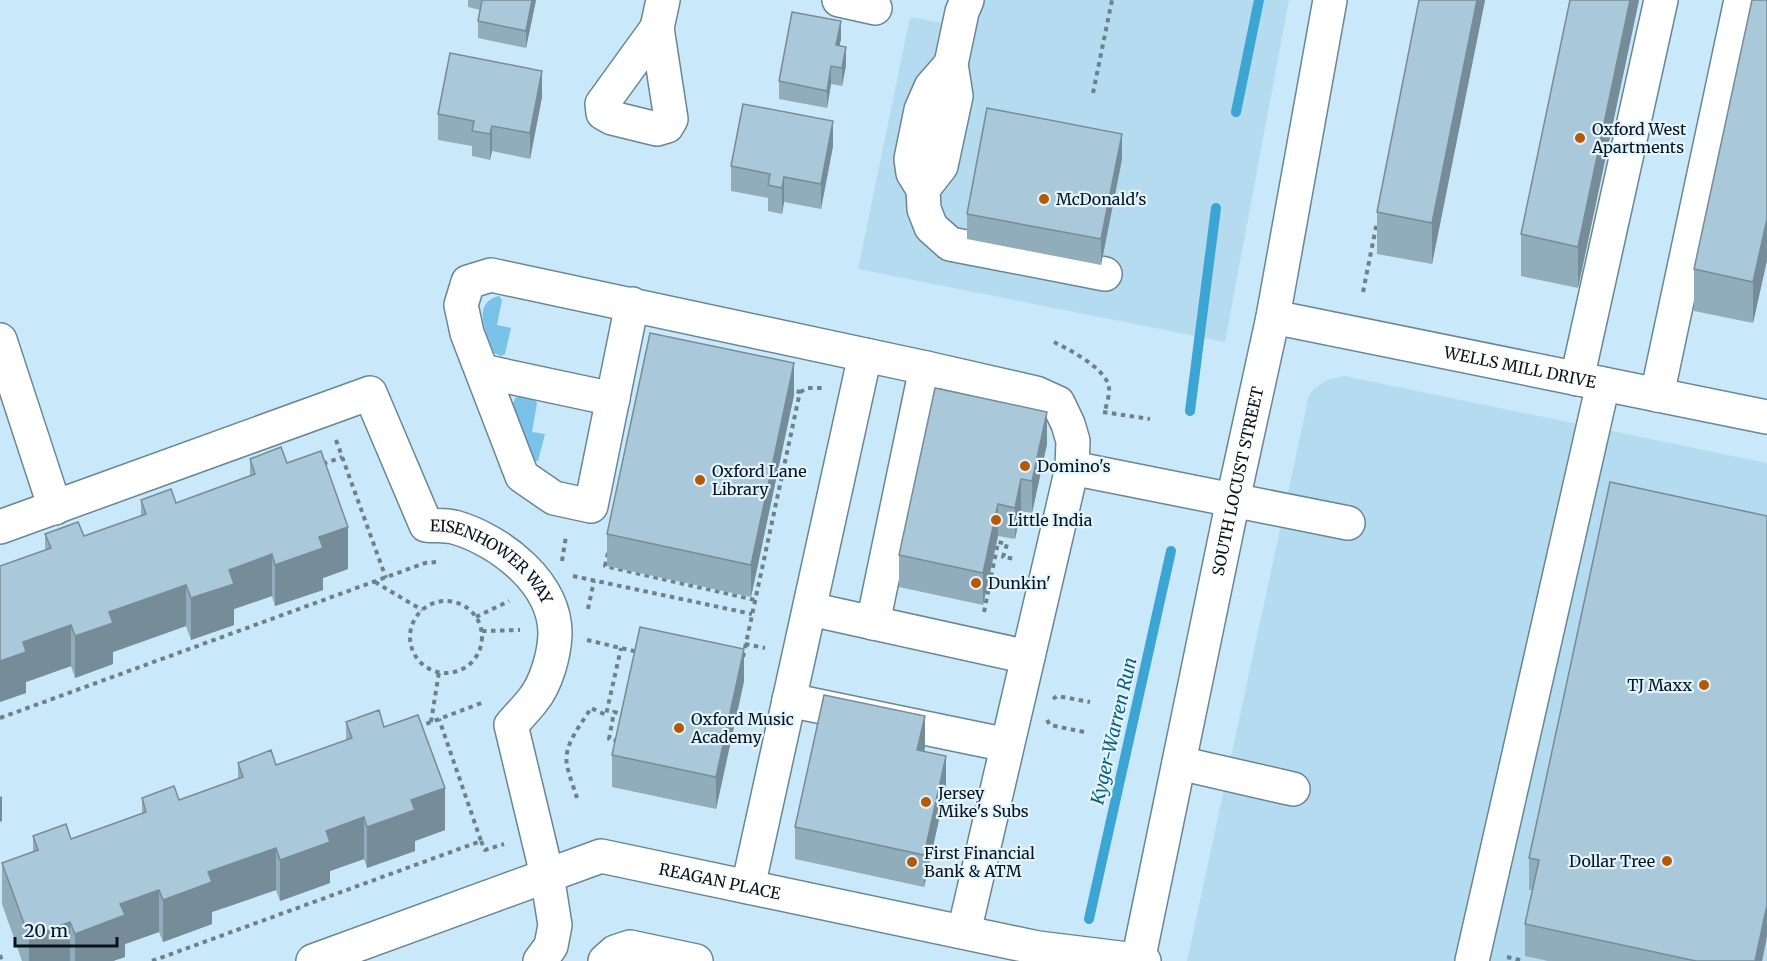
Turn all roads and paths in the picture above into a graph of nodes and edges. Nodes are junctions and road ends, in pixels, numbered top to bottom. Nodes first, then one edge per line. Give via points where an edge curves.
1 (839, 0) edge
2 (967, 0) edge
3 (1112, 0) edge
4 (1330, 0) edge
5 (1661, 0) edge
6 (1741, 0) edge
7 (875, 8) dead end
8 (1093, 93) dead end
9 (1378, 219) edge
10 (1374, 238) junction
11 (1380, 240) edge
12 (1105, 274) dead end
13 (1363, 292) dead end
14 (632, 304) junction
15 (1273, 317) junction
16 (0, 340) edge
17 (1054, 342) dead end
18 (865, 355) junction
19 (926, 368) junction
20 (482, 371) junction
21 (1590, 381) junction
22 (827, 388) dead end
23 (788, 390) edge
24 (800, 392) junction
25 (1658, 395) junction
26 (613, 399) junction
27 (326, 409) junction
28 (1096, 411) dead end
29 (1105, 412) junction
30 (1767, 417) edge
31 (1150, 419) dead end
32 (342, 457) junction
33 (320, 465) edge
34 (1072, 468) junction
35 (1233, 500) junction
36 (55, 508) junction
37 (1348, 523) dead end
38 (0, 527) edge
39 (610, 544) edge
40 (1019, 560) dead end
41 (446, 561) dead end
42 (571, 576) dead end
43 (386, 578) junction
44 (375, 582) junction
45 (507, 593) dead end
46 (755, 600) junction
47 (810, 609) junction
48 (422, 610) junction
49 (752, 614) junction
50 (476, 617) junction
51 (873, 622) junction
52 (981, 622) dead end
53 (521, 630) junction
54 (529, 630) dead end
55 (482, 631) junction
56 (521, 637) dead end
57 (582, 639) dead end
58 (746, 644) junction
59 (621, 648) junction
60 (767, 649) dead end
61 (642, 653) edge
62 (1028, 657) junction
63 (741, 664) edge
64 (439, 672) junction
65 (488, 700) dead end
66 (789, 700) junction
67 (1048, 702) dead end
68 (1090, 702) dead end
69 (606, 715) junction
70 (628, 715) edge
71 (1045, 716) dead end
72 (613, 717) junction
73 (0, 718) edge
74 (439, 719) junction
75 (430, 722) junction
76 (408, 730) edge
77 (1084, 732) dead end
78 (622, 742) edge
79 (1007, 745) junction
80 (1179, 763) junction
81 (1293, 789) dead end
82 (577, 798) dead end
83 (481, 842) junction
84 (510, 842) dead end
85 (547, 875) junction
86 (748, 887) junction
87 (964, 932) junction
88 (1010, 952) edge
89 (0, 955) edge
90 (1506, 957) dead end
91 (2, 961) edge
92 (152, 961) edge
93 (313, 961) edge
94 (540, 961) edge
95 (605, 961) edge
96 (696, 961) edge
97 (1140, 961) edge
98 (1472, 961) edge
99 (1524, 961) edge

1 - 7 street
2 - 12 street via 951,64 956,96 941,166 923,189 924,209 931,227 950,244
3 - 8 path
4 - 15 street, SOUTH LOCUST STREET
5 - 21 street
6 - 25 street
9 - 10 path
10 - 11 path
10 - 13 path
14 - 18 street
14 - 20 street via 491,275 468,282 461,305
14 - 26 street
15 - 21 street, WELLS MILL DRIVE
15 - 35 street, SOUTH LOCUST STREET
16 - 36 street
17 - 29 path via 1094,366 1107,382 1110,389
18 - 19 street
18 - 47 street
19 - 34 street via 1036,393 1058,403 1073,441
19 - 51 street
20 - 26 street
20 - 26 street via 522,476 554,498 591,506
21 - 25 street, WELLS MILL DRIVE
21 - 98 street
22 - 24 path
23 - 24 path
24 - 46 path
25 - 30 street, WELLS MILL DRIVE
27 - 32 path
27 - 36 street, EISENHOWER WAY
27 - 85 street, EISENHOWER WAY via 370,393 426,525 453,526 516,560 537,584 551,609 555,634 548,671 534,698 511,725
28 - 29 path
29 - 31 path
32 - 33 path
32 - 43 path
34 - 35 street
34 - 62 street
35 - 37 street
35 - 80 street, SOUTH LOCUST STREET
36 - 38 street, EISENHOWER WAY
39 - 46 path via 605,566
40 - 52 path via 1004,557 1007,544 998,542
41 - 43 path
42 - 49 path
43 - 44 path
44 - 48 path
44 - 73 path
45 - 50 path via 512,600
46 - 49 path
47 - 51 street
47 - 66 street
48 - 50 path via 444,601 457,602
48 - 64 path via 410,633 411,647 426,667
49 - 58 path
50 - 55 path
51 - 62 street
53 - 54 path
53 - 55 path
53 - 56 path
55 - 64 path via 476,657 466,667
57 - 59 path
58 - 60 path
58 - 63 path
59 - 61 path
59 - 69 path
62 - 79 street
64 - 75 path
65 - 74 path
66 - 79 street
66 - 86 street
67 - 68 path via 1057,696
69 - 72 path
69 - 82 path via 591,708 570,744 567,765
70 - 72 path via 614,712
71 - 77 path via 1050,725
72 - 78 path via 609,739
74 - 75 path
74 - 83 path
75 - 76 path
79 - 87 street
80 - 81 street
80 - 97 street, SOUTH LOCUST STREET
83 - 84 path via 484,850
83 - 92 path
85 - 86 street, REAGAN PLACE via 601,856
85 - 93 street, REAGAN PLACE
85 - 94 street via 555,925 551,946
86 - 87 street, REAGAN PLACE
87 - 88 street, REAGAN PLACE
88 - 97 street, REAGAN PLACE via 1038,948
89 - 91 path
90 - 99 path
95 - 96 street via 630,947

